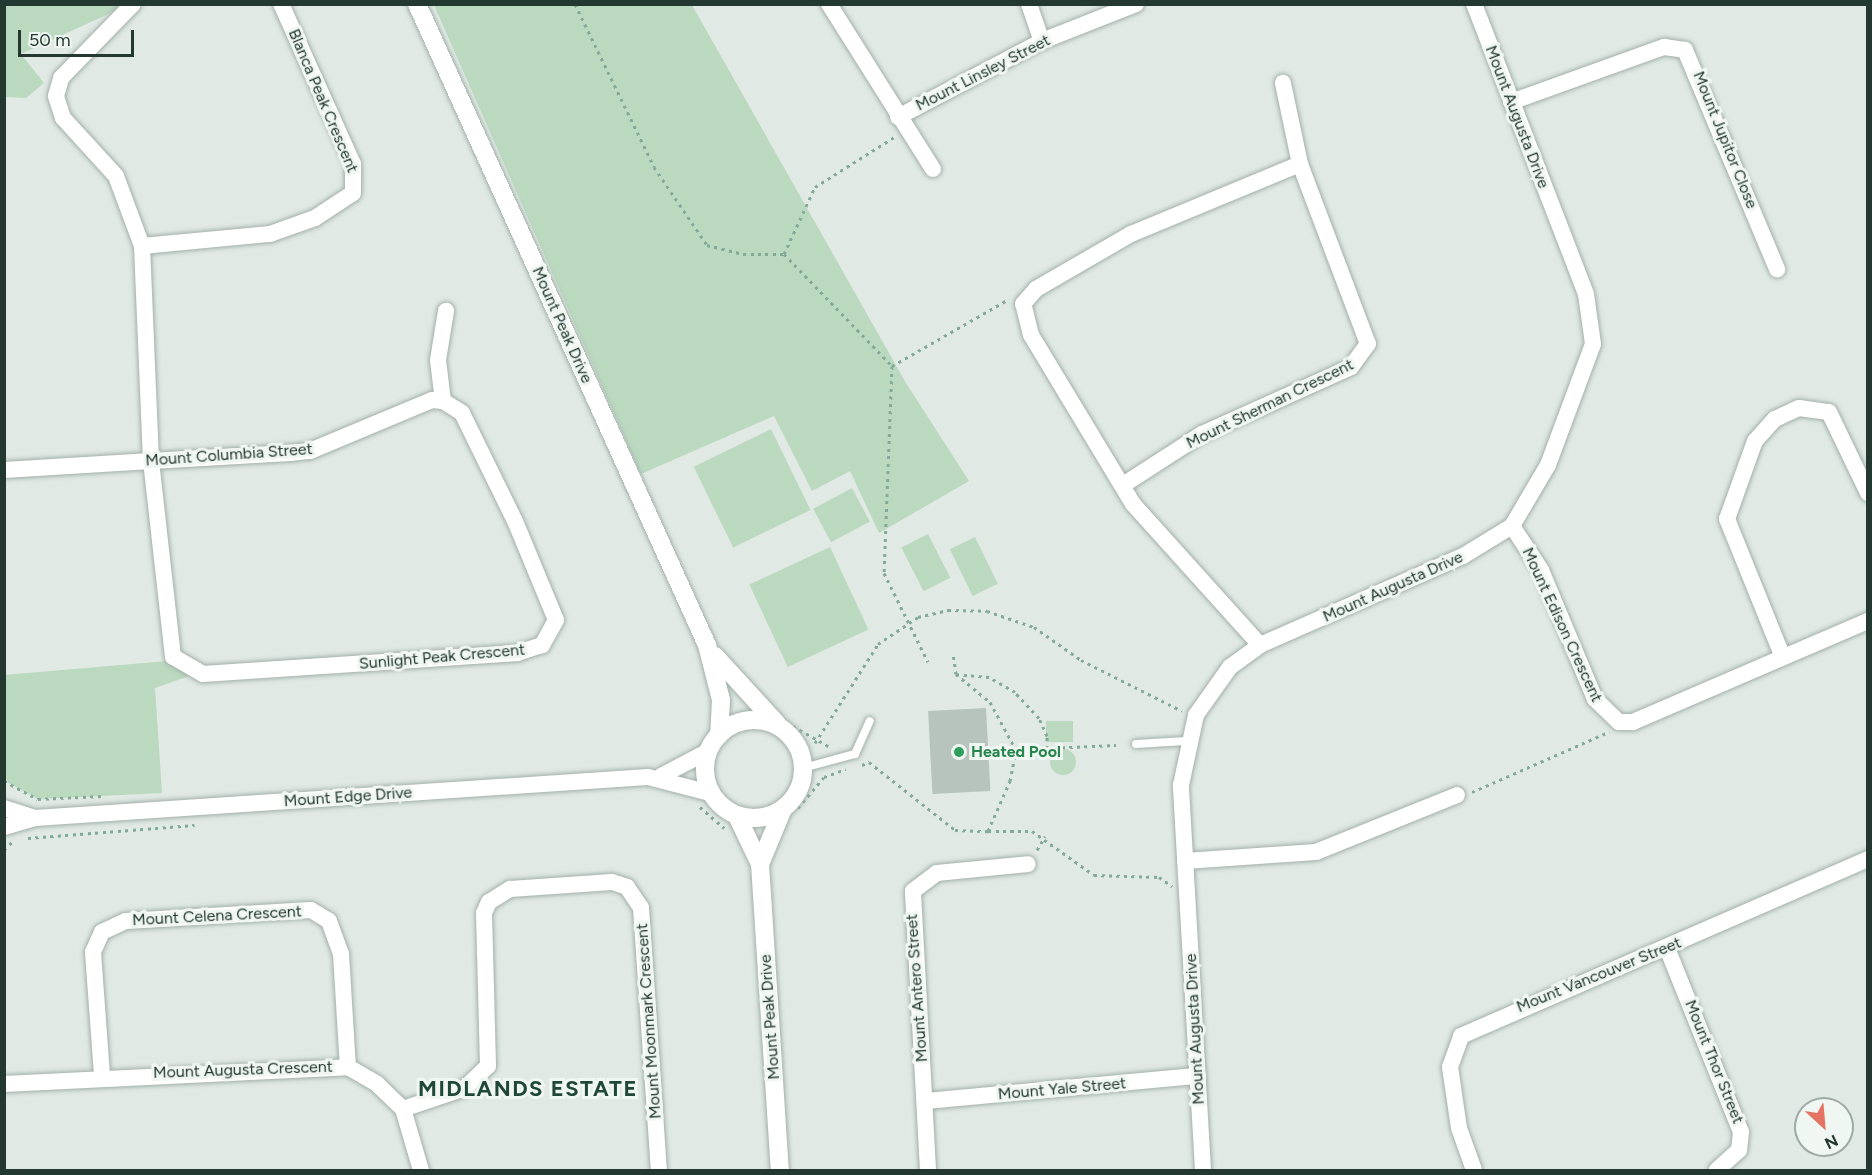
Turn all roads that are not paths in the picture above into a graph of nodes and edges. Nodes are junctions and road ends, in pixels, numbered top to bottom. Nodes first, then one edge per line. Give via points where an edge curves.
1 (133, 4) edge
2 (281, 4) edge
3 (417, 4) edge
4 (829, 4) edge
5 (1029, 4) edge
6 (1136, 4) edge
7 (1474, 4) edge
8 (1042, 41) junction
9 (1283, 83) dead end
10 (1511, 102) junction
11 (902, 123) junction
12 (1300, 164) junction
13 (933, 169) dead end
14 (142, 246) junction
15 (1777, 269) dead end
16 (446, 311) dead end
17 (443, 401) junction
18 (152, 461) junction
19 (4, 470) edge
20 (1123, 485) junction
21 (1868, 493) edge
22 (1512, 526) junction
23 (1868, 621) edge
24 (707, 645) junction
25 (1260, 645) junction
26 (1782, 655) junction
27 (870, 721) dead end
28 (783, 729) junction
29 (719, 735) junction
30 (1180, 740) junction
31 (1136, 744) dead end
32 (707, 752) junction
33 (803, 768) junction
34 (662, 776) junction
35 (710, 793) junction
36 (1457, 795) road end
37 (4, 808) edge
38 (783, 809) junction
39 (737, 816) junction
40 (35, 818) junction
41 (4, 827) edge
42 (1868, 859) edge
43 (1185, 861) junction
44 (760, 864) junction
45 (1028, 864) dead end
46 (1667, 948) junction
47 (348, 1067) junction
48 (102, 1075) junction
49 (1198, 1076) junction
50 (4, 1084) edge
51 (926, 1101) junction
52 (403, 1109) junction
53 (1203, 1169) edge
54 (421, 1170) edge
55 (659, 1170) edge
56 (780, 1170) edge
57 (928, 1170) edge
58 (1474, 1170) edge
59 (1717, 1170) edge

1 - 14 street via 61,78 56,96 63,118 116,176
2 - 14 street, Blanca Peak Crescent via 353,164 353,193 315,218 270,234
3 - 24 street, Mount Peak Drive
4 - 11 street, Mount Linsley Street
5 - 8 street
6 - 8 street, Mount Linsley Street
7 - 10 street, Mount Augusta Drive
8 - 11 street, Mount Linsley Street
9 - 12 street, Mount Sherman Crescent
10 - 15 street, Mount Jupitor Close via 1664,47 1685,50
10 - 22 street, Mount Augusta Drive via 1586,294 1594,329 1588,363 1563,433 1535,495
11 - 13 street, Mount Linsley Street
12 - 20 street, Mount Sherman Crescent via 1360,312 1368,344 1364,354 1351,367 1202,434
12 - 20 street via 1131,234 1036,289 1023,304 1028,329
14 - 18 street
16 - 17 street via 438,360
17 - 18 street, Mount Columbia Street via 432,400 310,451
17 - 18 street, Sunlight Peak Crescent via 462,413 551,603 552,633 530,651 203,674 181,666 169,641
18 - 19 street, Mount Columbia Street
20 - 25 street via 1156,534
21 - 26 street via 1829,412 1799,408 1775,419 1755,441 1727,519
22 - 25 street, Mount Augusta Drive via 1463,556
22 - 26 street, Mount Edison Crescent via 1541,570 1599,705 1611,719 1633,722
23 - 26 street
24 - 28 street, Mount Peak Drive
24 - 29 street, Mount Peak Drive via 718,681
25 - 30 street, Mount Augusta Drive via 1230,667 1205,697
27 - 33 lane via 855,754
28 - 29 street via 750,720
28 - 33 street, Mount Peak Drive via 797,746
29 - 32 street
30 - 31 lane
30 - 43 street, Mount Augusta Drive
32 - 34 street, Mount Edge Drive
32 - 35 street via 705,772
33 - 38 street, Mount Peak Drive via 798,791
34 - 35 street, Mount Edge Drive
34 - 40 street, Mount Edge Drive
35 - 39 street, Mount Peak Drive
36 - 43 street via 1317,852
37 - 40 street, Mount Edge Drive
38 - 39 street via 761,818
38 - 44 street, Mount Peak Drive
39 - 44 street, Mount Peak Drive
40 - 41 street, Mount Edge Drive
42 - 46 street, Mount Vancouver Street
43 - 49 street, Mount Augusta Drive
44 - 56 street, Mount Peak Drive
45 - 51 street, Mount Antero Street via 937,873 913,891
46 - 58 street, Mount Vancouver Street via 1461,1036 1450,1067 1459,1128
46 - 59 street, Mount Thor Street via 1741,1132 1739,1150
47 - 48 street, Mount Augusta Crescent
47 - 48 street, Mount Celena Crescent via 341,954 329,921 311,910 126,921 102,932 93,952
47 - 52 street, Mount Augusta Crescent
48 - 50 street, Mount Augusta Crescent
49 - 51 street, Mount Yale Street
49 - 53 street, Mount Augusta Drive
51 - 57 street, Mount Antero Street
52 - 54 street
52 - 55 street, Mount Moonmark Crescent via 465,1088 488,1066 483,913 489,902 510,889 612,882 627,887 641,908

